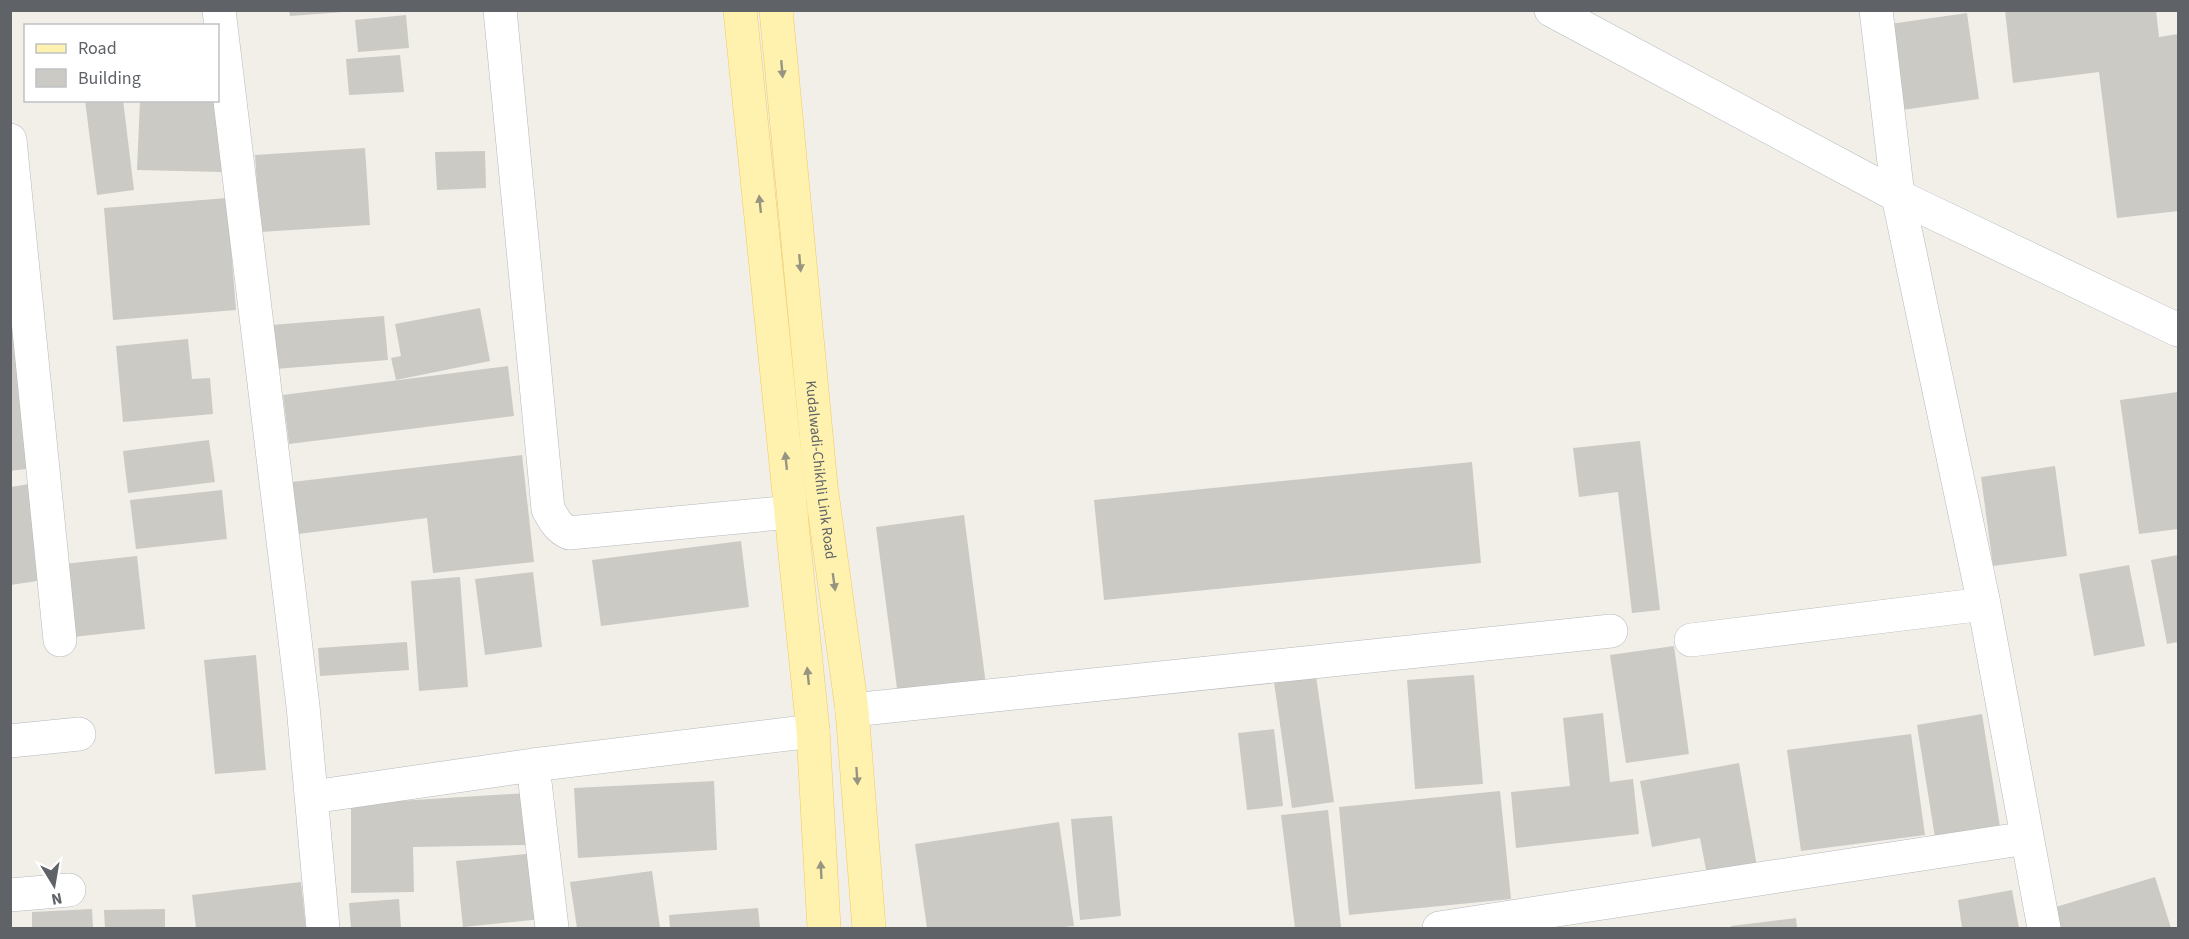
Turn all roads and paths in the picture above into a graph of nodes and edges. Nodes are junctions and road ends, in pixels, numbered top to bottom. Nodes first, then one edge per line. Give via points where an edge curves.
1 (219, 10) edge
2 (500, 10) edge
3 (740, 10) edge
4 (776, 10) edge
5 (1551, 10) edge
6 (1876, 10) edge
7 (10, 140) edge
8 (1898, 196) junction
9 (2178, 330) edge
10 (791, 512) junction
11 (1984, 604) junction
12 (1611, 632) dead end
13 (60, 640) dead end
14 (1691, 640) dead end
15 (852, 710) junction
16 (813, 731) junction
17 (79, 734) dead end
18 (10, 741) edge
19 (533, 765) junction
20 (312, 797) junction
21 (2027, 838) junction
22 (69, 890) dead end
23 (10, 895) edge
24 (323, 928) edge
25 (552, 928) edge
26 (824, 928) edge
27 (869, 928) edge
28 (1439, 928) edge
29 (2044, 928) edge

1 - 20 street
2 - 10 street via 548,508 553,519 569,533
10 -> 3 main road
4 -> 15 main road, Kudalwadi-Chikhli Link Road via 821,486
5 - 8 street
6 - 8 street
7 - 13 street
8 - 9 street
8 - 11 street
16 -> 10 main road
11 - 14 street
11 - 21 street
12 - 15 street
15 -> 27 main road, Kudalwadi-Chikhli Link Road
16 - 19 street
26 -> 16 main road
17 - 18 street
19 - 20 street
19 - 25 street
20 - 24 street
21 - 28 street
21 - 29 street
22 - 23 street

